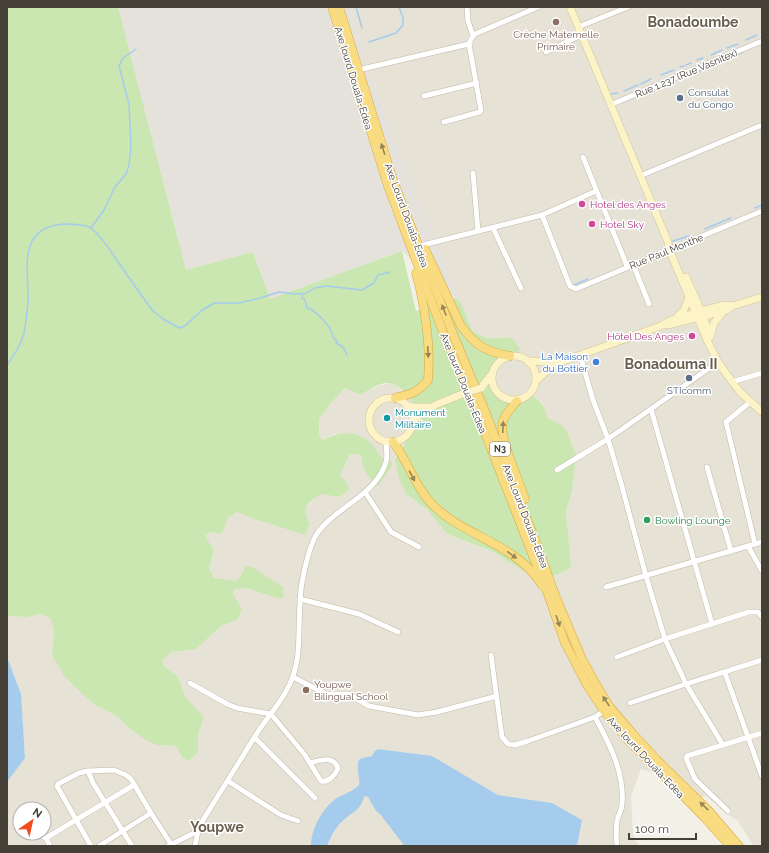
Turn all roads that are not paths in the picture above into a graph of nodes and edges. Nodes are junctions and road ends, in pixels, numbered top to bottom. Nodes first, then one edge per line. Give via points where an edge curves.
1 (332, 7) edge
2 (339, 7) edge
3 (467, 7) edge
4 (538, 7) edge
5 (570, 7) edge
6 (628, 7) edge
7 (578, 27) junction
8 (582, 35) junction
9 (473, 36) junction
10 (762, 41) edge
11 (469, 44) junction
12 (546, 52) dead end
13 (358, 70) junction
14 (476, 83) junction
15 (424, 96) dead end
16 (610, 105) junction
17 (444, 122) dead end
18 (762, 125) edge
19 (583, 157) dead end
20 (473, 173) dead end
21 (640, 176) junction
22 (596, 191) junction
23 (762, 211) edge
24 (542, 215) junction
25 (493, 228) junction
26 (409, 231) junction
27 (478, 231) junction
28 (423, 245) junction
29 (670, 246) junction
30 (630, 265) junction
31 (521, 288) dead end
32 (689, 297) junction
33 (762, 297) edge
34 (649, 304) dead end
35 (732, 306) junction
36 (724, 311) junction
37 (699, 315) junction
38 (674, 319) junction
39 (663, 325) junction
40 (710, 337) junction
41 (711, 346) junction
42 (580, 355) junction
43 (510, 356) junction
44 (528, 361) junction
45 (561, 362) junction
46 (718, 362) junction
47 (762, 373) edge
48 (491, 375) junction
49 (536, 381) junction
50 (732, 382) junction
51 (481, 388) junction
52 (496, 392) junction
53 (394, 398) junction
54 (518, 401) junction
55 (750, 402) junction
56 (407, 406) junction
57 (430, 407) junction
58 (651, 409) junction
59 (762, 412) edge
60 (412, 423) junction
61 (608, 439) junction
62 (389, 442) junction
63 (706, 468) dead end
64 (557, 470) dead end
65 (366, 492) junction
66 (762, 542) edge
67 (755, 544) junction
68 (537, 545) junction
69 (419, 546) dead end
70 (748, 546) junction
71 (731, 551) junction
72 (694, 562) junction
73 (762, 571) edge
74 (646, 576) junction
75 (606, 587) dead end
76 (549, 597) junction
77 (300, 600) junction
78 (762, 617) edge
79 (712, 624) junction
80 (398, 632) dead end
81 (665, 639) junction
82 (491, 655) dead end
83 (617, 657) dead end
84 (762, 660) edge
85 (725, 673) junction
86 (293, 677) junction
87 (190, 683) dead end
88 (686, 684) junction
89 (497, 696) junction
90 (630, 703) dead end
91 (604, 711) junction
92 (271, 714) junction
93 (594, 717) junction
94 (762, 733) edge
95 (255, 738) junction
96 (749, 738) junction
97 (723, 745) junction
98 (310, 763) junction
99 (88, 771) junction
100 (762, 776) edge
101 (228, 781) junction
102 (134, 785) junction
103 (315, 798) dead end
104 (104, 803) junction
105 (728, 811) dead end
106 (151, 813) junction
107 (75, 820) junction
108 (298, 820) dead end
109 (123, 831) junction
110 (198, 831) junction
111 (52, 834) edge
112 (170, 845) edge
113 (91, 846) edge
114 (99, 846) edge
115 (132, 846) edge
116 (195, 846) edge
117 (617, 846) edge
118 (730, 846) edge
119 (739, 846) edge

1 - 26 highway, Axe lourd Douala-Edea / N3 via 379,159
2 - 13 highway, Axe Lourd Douala-Edea / N3
3 - 9 street
4 - 9 street
5 - 7 main road
6 - 7 street
7 - 8 main road
8 - 12 street
8 - 16 main road
9 - 11 street
10 - 16 street, Rue 1.237 (Rue Vasnitex)
11 - 13 street
11 - 14 street
26 -> 13 highway, Axe Lourd Douala-Edea / N3
14 - 15 street
14 - 17 street via 480,112
16 - 21 main road
18 - 21 street
19 - 22 street
20 - 27 street
21 - 29 main road
22 - 24 street
22 - 30 street
23 - 29 street, Rue Paul Monthe
24 - 25 street
24 - 30 street, Rue Paul Monthe via 570,286 579,288
25 - 27 street
25 - 31 street
26 - 28 highway
26 -> 53 highway via 427,338 429,375 421,389
68 -> 26 highway, Axe Lourd Douala-Edea / N3 via 484,408
26 - 76 highway, Axe lourd Douala-Edea / N3 via 443,332
27 - 28 street
28 - 43 highway via 468,336 485,350
29 - 30 street, Rue Paul Monthe
29 - 32 main road
29 - 37 main road
30 - 34 street
32 - 37 main road
32 - 38 main road via 684,310
33 - 35 main road
35 - 36 main road
35 - 37 main road via 725,305
36 - 37 main road
36 - 40 main road via 714,323
37 - 38 main road
37 - 39 main road
37 - 40 main road
37 - 41 main road
38 - 39 main road
39 - 42 main road
40 - 41 main road
41 - 46 main road
42 - 45 main road
42 - 61 street
43 - 44 main road via 518,356
43 - 48 main road via 496,364
44 - 45 main road
44 - 49 main road via 536,374
45 - 49 main road
46 - 50 main road
46 - 58 street
47 - 50 street
48 - 51 main road
48 - 52 main road
49 - 54 main road via 530,394
50 - 55 main road
51 - 52 main road
51 - 57 main road, bridge
52 - 54 main road via 502,398
53 - 56 main road
53 - 62 main road via 380,400 370,411 368,419 373,433
68 -> 54 highway via 525,498 502,431 503,420
55 - 59 main road
55 - 67 street via 726,422
56 - 57 main road
56 - 60 main road via 412,414
57 - 60 main road
58 - 61 street
58 - 72 street
60 - 62 main road via 404,438
61 - 64 street
61 - 74 street
62 - 65 street via 384,468
62 -> 76 highway via 400,452 421,490 434,506 518,559 538,579
63 - 71 street
65 - 69 street via 391,532
65 - 77 street via 327,523 315,539 309,555
66 - 67 street
67 - 70 street
119 -> 68 highway, Axe Lourd Douala-Edea / N3 via 709,811 642,744 610,706 594,682 573,638
70 - 71 street
70 - 73 street
71 - 72 street
72 - 74 street
72 - 79 street
74 - 75 street
74 - 81 street
76 -> 91 highway, Axe lourd Douala-Edea / N3 via 565,643 586,685
77 - 80 street via 359,614
77 - 86 street via 297,658
78 - 79 street via 755,611
79 - 81 street
81 - 83 street
81 - 88 street
82 - 89 street
84 - 85 street
85 - 88 street
85 - 96 street
86 - 89 street via 326,694 348,694 369,706 418,715
86 - 92 street
87 - 92 street via 237,708
88 - 90 street
88 - 97 street
89 - 93 street via 502,737 511,745
91 - 93 street
91 - 118 highway, Axe lourd Douala-Edea / N3 via 628,740
92 - 95 street
92 - 98 street
93 - 117 street via 610,746 621,779 623,792 617,822
94 - 96 street
95 - 101 street
95 - 103 street
96 - 97 street
96 - 100 street
97 - 105 street via 687,756 686,760 695,779
98 - 98 street via 319,779 324,782 338,769 337,764 330,760
99 - 102 street via 122,772
99 - 104 street
99 - 107 street via 57,785
101 - 108 street via 281,815
101 - 110 street
102 - 104 street
102 - 106 street
104 - 107 street
104 - 109 street
106 - 109 street
106 - 112 street
107 - 111 street
107 - 113 street
109 - 114 street
109 - 115 street
110 - 112 street
110 - 116 street

